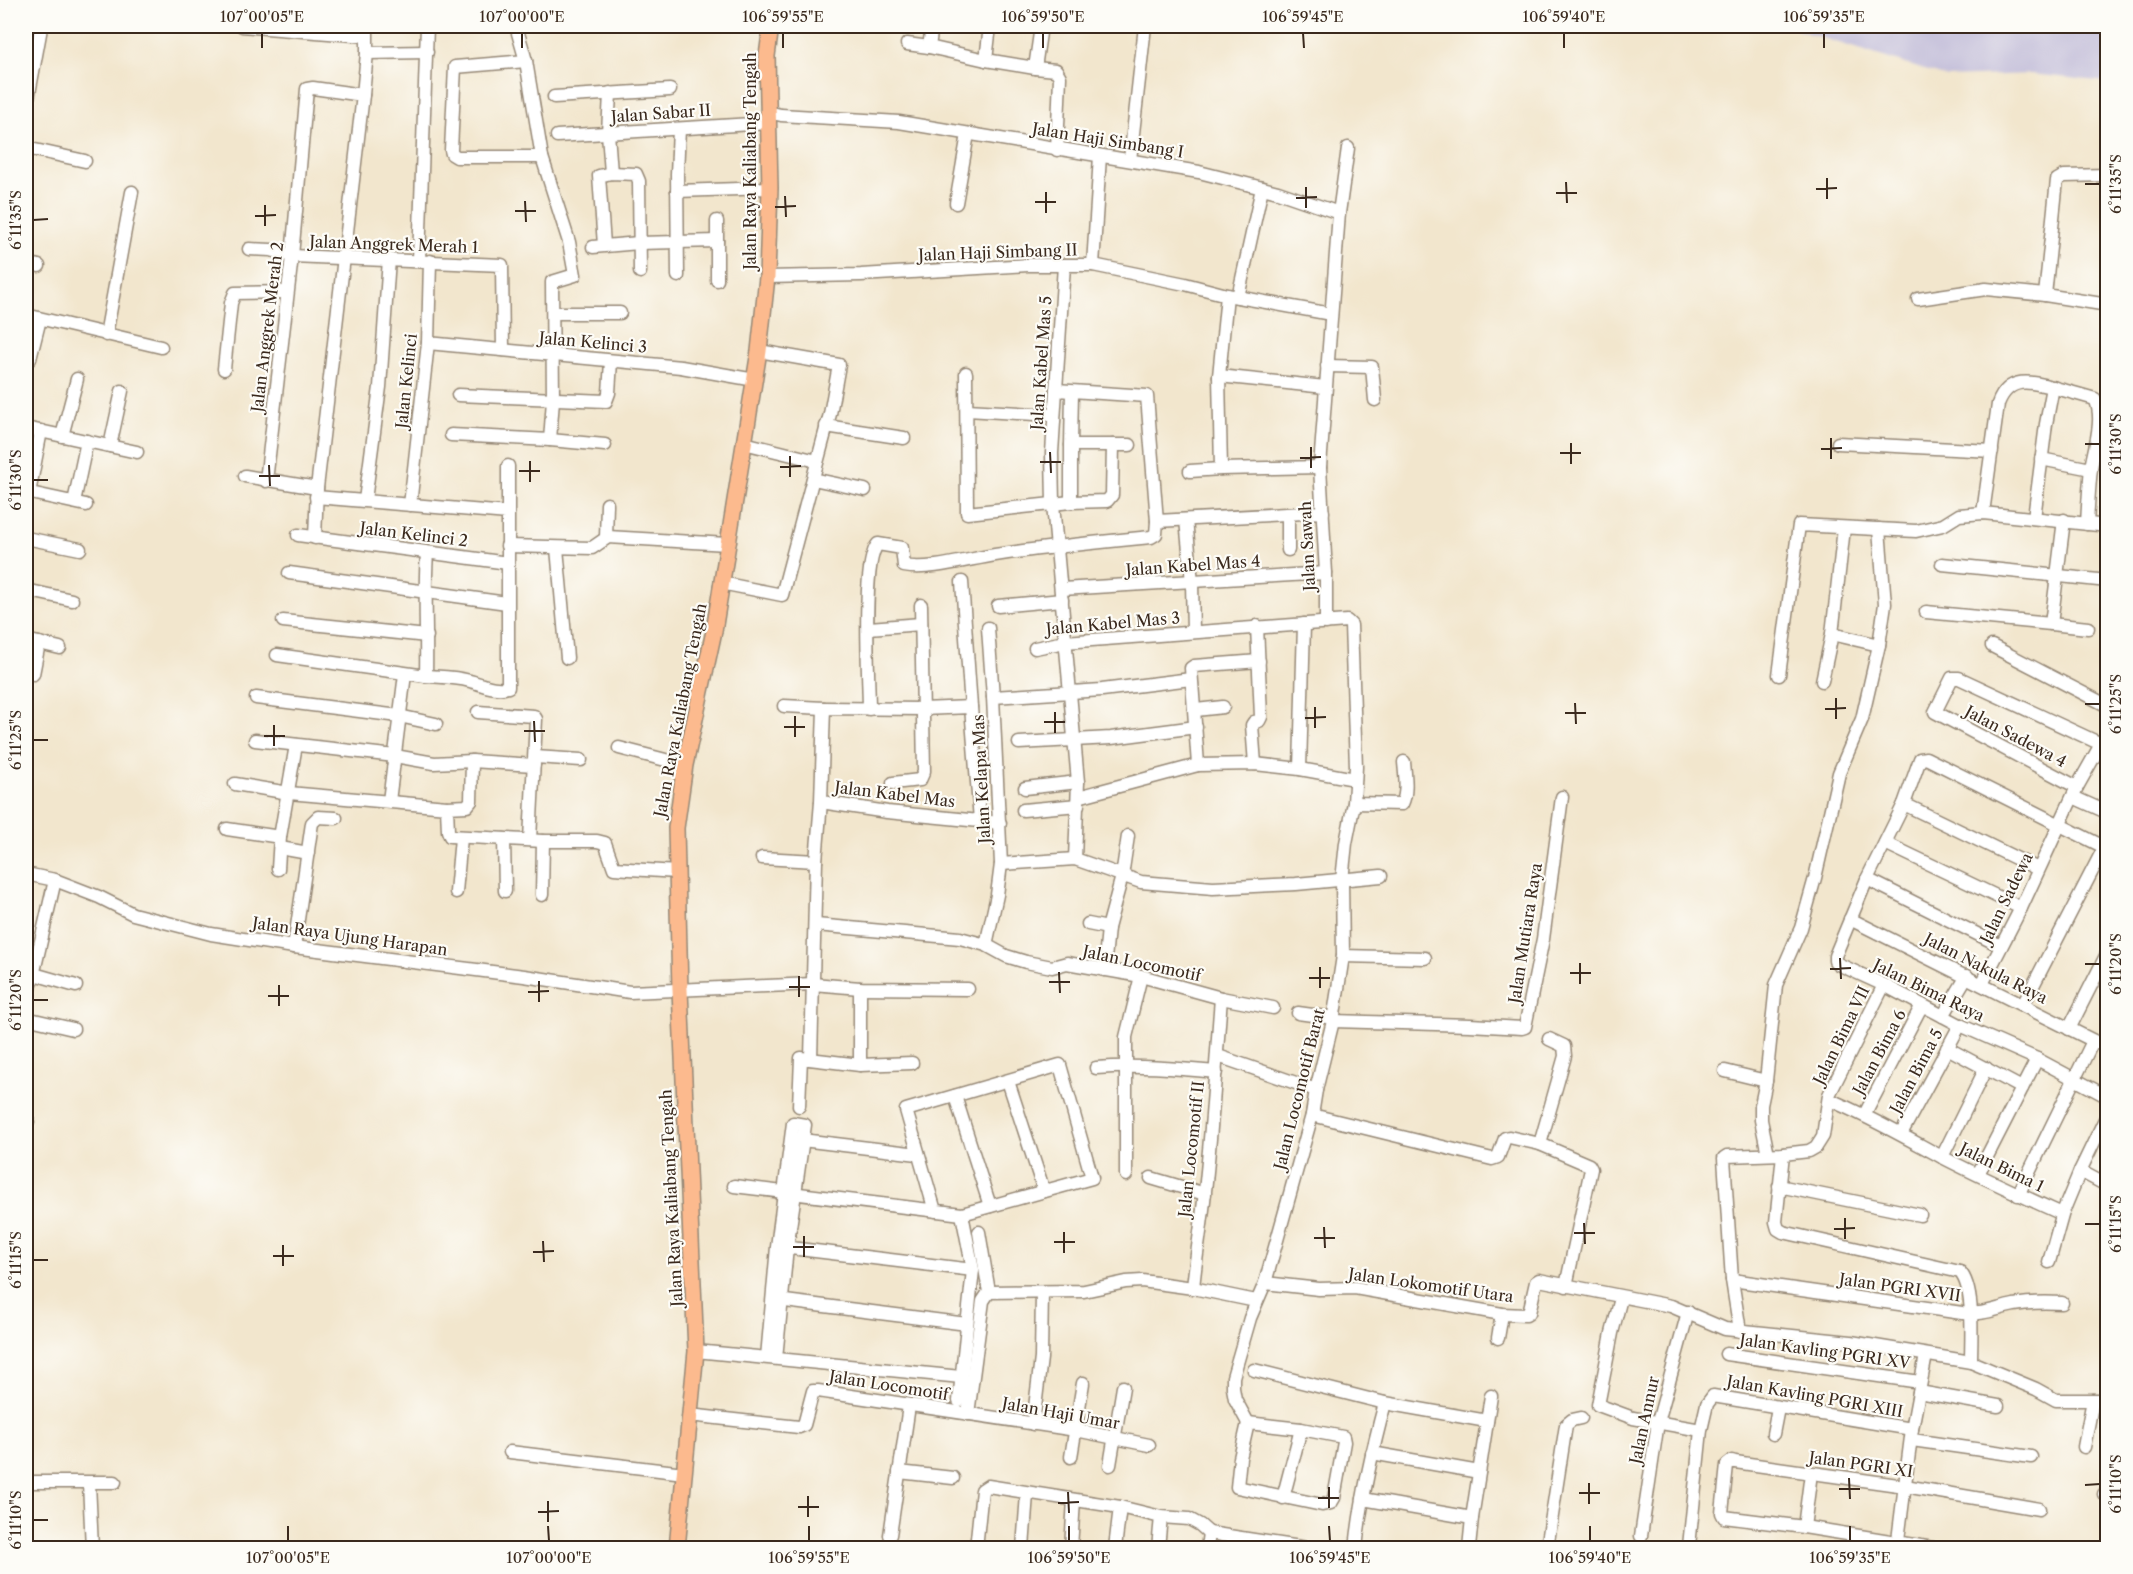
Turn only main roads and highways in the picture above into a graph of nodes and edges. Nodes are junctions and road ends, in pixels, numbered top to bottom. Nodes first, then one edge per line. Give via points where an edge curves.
1 (771, 26) edge
2 (677, 1548) edge

1 - 2 main road, Jalan Raya Kaliabang Tengah via 767,56 767,277 759,351 714,631 685,765 676,828 696,1351

